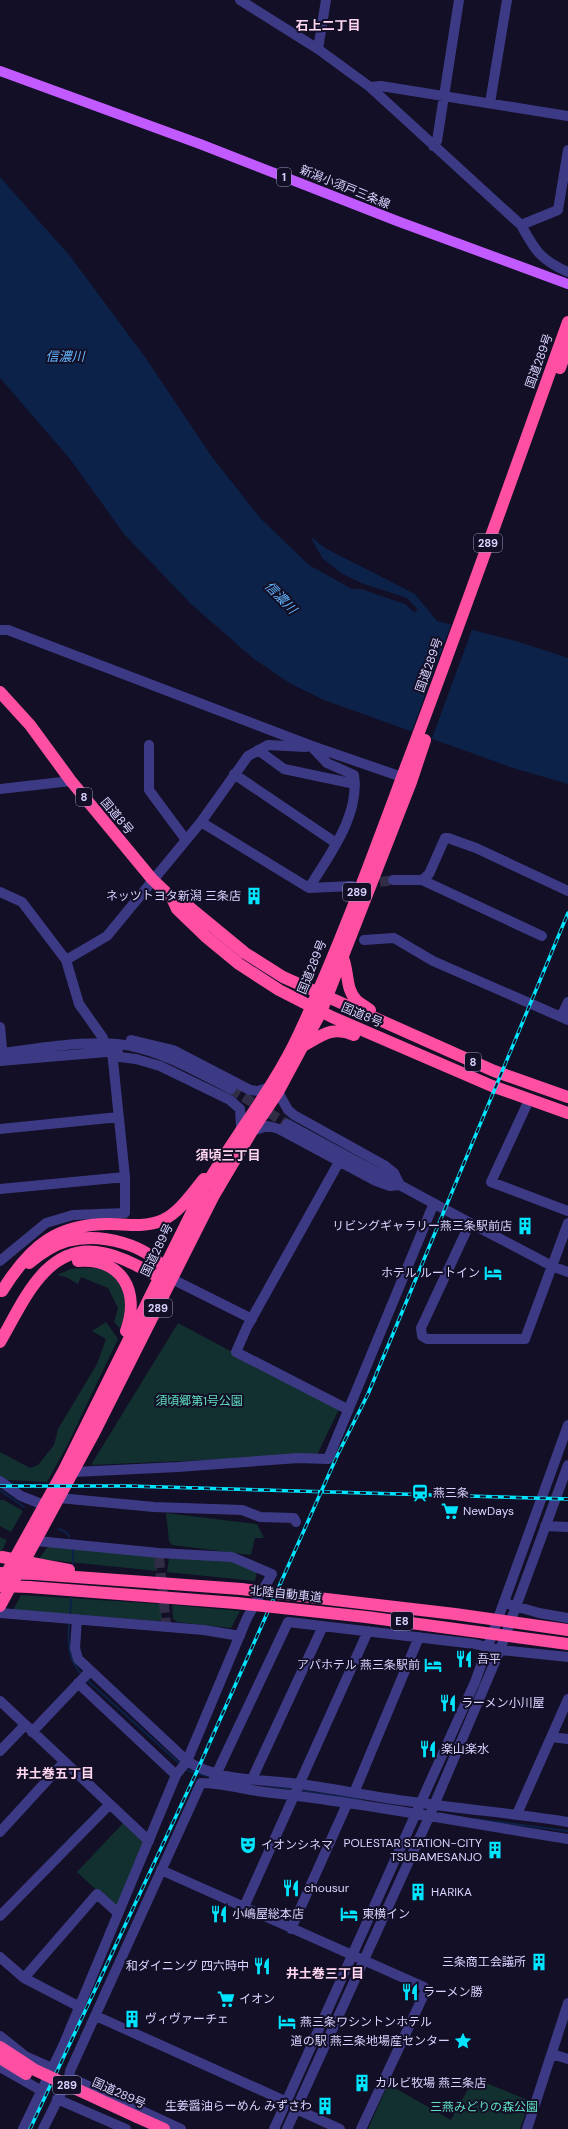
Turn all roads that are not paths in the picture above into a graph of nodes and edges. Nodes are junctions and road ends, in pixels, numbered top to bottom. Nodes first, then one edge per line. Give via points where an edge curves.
1 (240, 0) edge
2 (326, 0) edge
3 (459, 0) edge
4 (507, 0) edge
5 (318, 49) junction
6 (0, 71) edge
7 (370, 87) junction
8 (444, 96) junction
9 (490, 103) junction
10 (568, 116) edge
11 (433, 146) junction
12 (568, 150) edge
13 (521, 225) junction
14 (568, 272) edge
15 (568, 284) edge
16 (568, 322) edge
17 (568, 346) edge
18 (0, 630) edge
19 (0, 692) edge
20 (149, 745) dead end
21 (312, 746) junction
22 (258, 750) junction
23 (411, 766) junction
24 (234, 774) junction
25 (402, 777) junction
26 (71, 781) junction
27 (355, 784) junction
28 (0, 789) edge
29 (201, 822) junction
30 (186, 840) junction
31 (336, 843) junction
32 (152, 879) junction
33 (393, 880) tunnel mouth
34 (422, 880) junction
35 (352, 886) dead end
36 (309, 888) junction
37 (568, 891) edge
38 (0, 892) edge
39 (172, 898) junction
40 (542, 936) dead end
41 (364, 940) dead end
42 (343, 958) junction
43 (66, 960) junction
44 (317, 992) junction
45 (328, 997) junction
46 (568, 1002) edge
47 (316, 1010) junction
48 (373, 1017) junction
49 (564, 1019) edge
50 (0, 1027) edge
51 (103, 1041) junction
52 (305, 1045) junction
53 (396, 1045) junction
54 (112, 1053) junction
55 (1, 1057) edge
56 (172, 1060) junction
57 (231, 1089) tunnel mouth
58 (274, 1089) junction
59 (568, 1097) edge
60 (529, 1100) junction
61 (568, 1114) edge
62 (118, 1117) junction
63 (287, 1124) tunnel mouth
64 (0, 1129) edge
65 (247, 1129) junction
66 (221, 1159) junction
67 (339, 1162) junction
68 (125, 1177) junction
69 (400, 1185) junction
70 (0, 1189) edge
71 (434, 1203) junction
72 (568, 1211) edge
73 (568, 1223) edge
74 (470, 1224) junction
75 (0, 1261) edge
76 (552, 1266) junction
77 (162, 1272) junction
78 (568, 1272) edge
79 (172, 1279) junction
80 (35, 1282) junction
81 (1, 1293) edge
82 (252, 1319) junction
83 (0, 1342) edge
84 (105, 1386) junction
85 (348, 1409) junction
86 (568, 1426) edge
87 (564, 1451) edge
88 (554, 1464) junction
89 (568, 1465) edge
90 (74, 1472) junction
91 (0, 1481) edge
92 (59, 1498) junction
93 (44, 1505) junction
94 (296, 1522) dead end
95 (545, 1526) junction
96 (568, 1527) edge
97 (37, 1541) junction
98 (1, 1557) edge
99 (38, 1570) junction
100 (0, 1573) edge
101 (0, 1585) edge
102 (502, 1603) junction
103 (515, 1605) junction
104 (0, 1606) edge
105 (0, 1613) edge
106 (71, 1618) junction
107 (568, 1618) edge
108 (323, 1626) junction
109 (568, 1630) edge
110 (368, 1631) junction
111 (240, 1636) junction
112 (419, 1637) junction
113 (568, 1644) edge
114 (488, 1646) junction
115 (500, 1650) junction
116 (568, 1657) edge
117 (84, 1677) junction
118 (568, 1699) edge
119 (0, 1701) edge
120 (29, 1729) junction
121 (551, 1736) junction
122 (568, 1739) edge
123 (0, 1751) edge
124 (64, 1762) junction
125 (181, 1768) junction
126 (215, 1778) junction
127 (252, 1779) junction
128 (298, 1790) junction
129 (354, 1793) junction
130 (421, 1803) junction
131 (110, 1804) junction
132 (347, 1804) junction
133 (434, 1805) junction
134 (517, 1814) junction
135 (416, 1815) junction
136 (429, 1817) junction
137 (568, 1822) edge
138 (0, 1832) edge
139 (568, 1839) edge
140 (149, 1841) junction
141 (161, 1870) junction
142 (244, 1907) junction
143 (118, 1913) junction
144 (0, 1916) edge
145 (291, 1929) junction
146 (351, 1956) junction
147 (0, 1957) edge
148 (364, 1960) junction
149 (24, 1978) junction
150 (568, 2003) edge
151 (78, 2006) junction
152 (96, 2016) junction
153 (0, 2036) edge
154 (0, 2047) edge
155 (552, 2054) junction
156 (0, 2058) edge
157 (568, 2059) edge
158 (0, 2067) edge
159 (52, 2068) junction
160 (69, 2077) junction
161 (42, 2091) junction
162 (57, 2099) junction
163 (285, 2101) junction
164 (296, 2109) junction
165 (136, 2125) edge
166 (23, 2129) edge
167 (43, 2129) edge
168 (164, 2129) edge
169 (181, 2129) edge
170 (274, 2129) edge
171 (287, 2129) edge
172 (340, 2129) edge
173 (362, 2129) edge
174 (527, 2129) edge

1 - 5 street
2 - 5 street
3 - 8 street
4 - 9 street
5 - 7 street
6 - 15 main road, 新潟小須戸三条線 / 1
7 - 8 street via 381,86
7 - 11 street
8 - 9 street
8 - 11 street via 437,141
9 - 10 street
11 - 13 street
12 - 13 street via 558,210
13 - 14 street via 537,253
16 - 23 highway, 国道289号 / 289
17 - 23 highway, 国道289号 / 289
18 - 21 street via 8,630
19 - 26 highway, 国道8号 / 8 via 30,725
20 - 30 street via 150,790
21 - 22 street via 268,745
21 - 25 street
21 - 27 street via 327,764 354,775
22 - 24 street via 248,756
22 - 27 street via 284,769
23 - 25 highway, 国道289号 / 289
23 - 42 highway, 国道289号 / 289
24 - 29 street
24 - 31 street
25 - 44 highway, 国道289号 / 289
26 - 28 street
26 - 32 highway, 国道8号 / 8
27 - 31 street via 354,801
29 - 30 street
29 - 36 street
30 - 32 street
31 - 36 street
32 - 39 highway, 国道8号 / 8
32 - 43 street via 107,936
33 - 34 street
34 - 37 street via 429,874 448,838 476,848
34 - 40 street
35 - 36 street
38 - 43 street via 22,902
39 - 44 highway, 国道8号 / 8 via 183,902 264,966
39 - 47 highway, 国道8号 / 8 via 177,909 239,964
41 - 49 street via 394,938 433,961
42 - 45 highway, 国道289号 / 289
42 - 48 highway via 352,995 370,1009
43 - 51 street via 79,1004
44 - 45 highway, 国道8号 / 8
44 - 47 highway, 国道289号 / 289
45 - 47 highway, 国道289号 / 289
45 - 48 highway, 国道8号 / 8
46 - 49 street
47 - 52 highway, 国道289号 / 289
47 - 53 highway, 国道8号 / 8
47 - 58 highway, 国道289号 / 289 via 298,1035
48 - 59 highway, 国道8号 / 8 via 494,1072
50 - 55 street
51 - 55 street
51 - 56 street via 129,1045
51 - 58 street via 138,1040 173,1050 254,1092
52 - 53 highway via 323,1034 336,1030 346,1031 377,1044
52 - 58 highway, 国道289号 / 289
53 - 60 highway, 国道8号 / 8
54 - 55 street
54 - 56 street via 144,1054
54 - 62 street
54 - 65 street via 160,1066 230,1100 240,1109
56 - 57 street
58 - 65 highway, 国道289号 / 289
58 - 69 street via 294,1116 384,1165 394,1173
60 - 61 highway, 国道8号 / 8
60 - 72 street via 491,1182
62 - 64 street
62 - 68 street
63 - 69 street
65 - 66 highway, 国道289号 / 289
65 - 67 street via 274,1126
65 - 79 highway, 国道289号 / 289
66 - 77 highway, 国道289号 / 289 via 184,1225
66 - 81 highway via 170,1215 154,1223 90,1224 60,1232 29,1253
67 - 69 street via 390,1186
67 - 82 street
68 - 70 street
68 - 75 street via 126,1213 73,1215 46,1223
69 - 71 street
71 - 74 street
71 - 85 street
73 - 76 street
74 - 76 street
74 - 76 street via 421,1328 422,1336 428,1339 525,1339
76 - 78 street
77 - 79 highway
77 - 80 highway via 102,1253 89,1253 63,1258
77 - 81 highway via 148,1256 121,1243 78,1238 39,1255
77 - 84 highway, 国道289号 / 289
79 - 82 street
79 - 90 highway, 国道289号 / 289
80 - 83 highway
80 - 84 highway via 44,1274 64,1264 86,1260 107,1265 124,1278 131,1297 131,1317
82 - 85 street via 236,1352
84 - 93 highway, 国道289号 / 289
85 - 90 street via 328,1459 298,1458
86 - 87 street
87 - 88 street
88 - 89 street
88 - 102 street
89 - 95 street
90 - 92 highway, 国道289号 / 289
91 - 93 street via 21,1496
92 - 94 street via 154,1507 242,1510 260,1516 294,1518
92 - 97 highway, 国道289号 / 289
93 - 101 highway, 国道289号 / 289
95 - 96 street
95 - 103 street
97 - 104 highway, 国道289号 / 289
97 - 111 street via 159,1555 232,1556 272,1574 247,1618
98 - 99 highway, bridge
99 - 100 highway, 北陸自動車道 / E8, bridge
99 - 109 highway, 北陸自動車道 / E8, bridge via 447,1613
101 - 113 highway, 北陸自動車道 / E8, bridge via 236,1603 382,1618
102 - 103 street
102 - 114 street
103 - 107 street via 539,1613
103 - 115 street
105 - 106 street
106 - 111 street via 166,1625
106 - 117 street via 75,1653
108 - 110 street
108 - 126 street via 288,1622
108 - 127 street
110 - 112 street
110 - 128 street
111 - 125 street
112 - 114 street
112 - 129 street
114 - 115 street
114 - 130 street
115 - 116 street
115 - 133 street
117 - 120 street
117 - 125 street
117 - 125 street
118 - 121 street
119 - 120 street
120 - 123 street
120 - 124 street
121 - 122 street
121 - 134 street
124 - 131 street
124 - 138 street
125 - 126 street via 198,1769
125 - 140 street
126 - 127 street
126 - 128 street via 250,1791
126 - 141 street via 201,1783
127 - 128 street
128 - 129 street
128 - 132 street
128 - 142 street
129 - 130 street
130 - 133 street
130 - 135 street
131 - 140 street
131 - 144 street
132 - 135 street
132 - 145 street
133 - 134 street
133 - 136 street
134 - 137 street
135 - 136 street
135 - 146 street
136 - 139 street
136 - 148 street
140 - 143 street
141 - 142 street
141 - 152 street
142 - 145 street
143 - 149 street via 97,1894
143 - 151 street
145 - 146 street
146 - 148 street
146 - 163 street
147 - 149 street
148 - 164 street
148 - 173 street via 426,1990
149 - 151 street
150 - 155 street
151 - 159 street
152 - 160 street
152 - 163 street
153 - 159 street via 25,2056
154 - 165 highway, 国道289号 / 289, bridge via 35,2070
155 - 157 street
155 - 174 street
156 - 165 highway, 国道289号 / 289, bridge via 32,2077
158 - 161 street
159 - 161 street
160 - 162 street
160 - 169 street
161 - 166 street
162 - 165 street
162 - 167 street
163 - 170 street
164 - 171 street
164 - 172 street
165 - 168 highway, 国道289号 / 289

